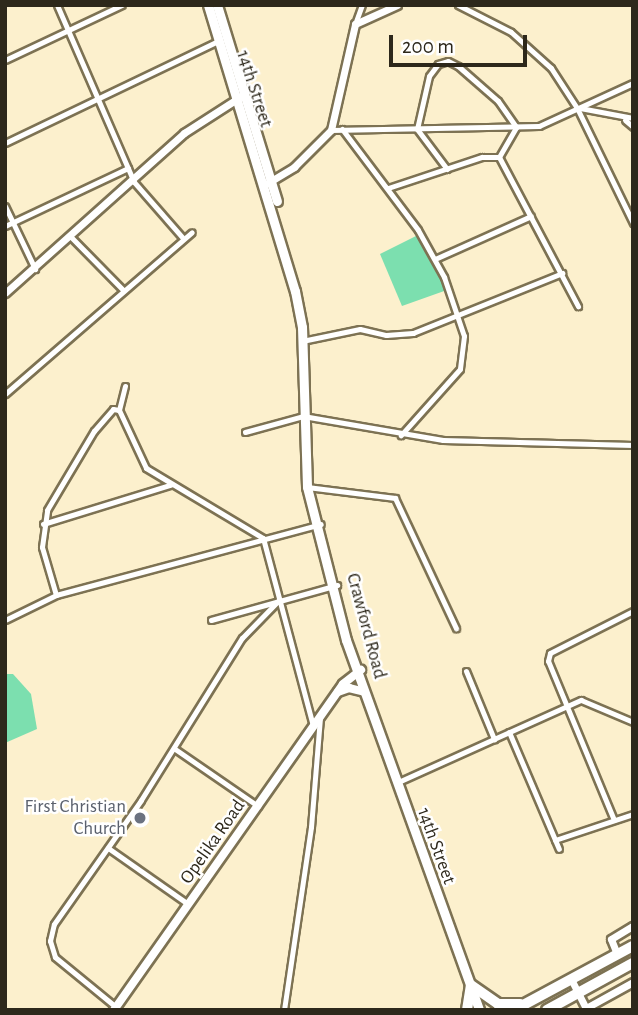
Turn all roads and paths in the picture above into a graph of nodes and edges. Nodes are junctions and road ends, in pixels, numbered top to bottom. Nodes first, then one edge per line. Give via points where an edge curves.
1 (57, 5) edge
2 (122, 5) edge
3 (208, 5) edge
4 (217, 5) edge
5 (362, 5) edge
6 (397, 5) edge
7 (457, 5) edge
8 (355, 24) junction
9 (66, 32) junction
10 (223, 39) junction
11 (5, 60) edge
12 (633, 83) edge
13 (242, 97) junction
14 (96, 99) junction
15 (577, 108) junction
16 (633, 118) edge
17 (625, 120) junction
18 (516, 127) junction
19 (633, 127) edge
20 (342, 129) junction
21 (417, 129) junction
22 (331, 130) junction
23 (5, 143) edge
24 (499, 157) junction
25 (128, 168) junction
26 (447, 169) junction
27 (134, 182) junction
28 (269, 183) junction
29 (388, 188) junction
30 (5, 206) edge
31 (531, 216) junction
32 (13, 222) junction
33 (633, 223) edge
34 (5, 226) edge
35 (192, 232) dead end
36 (71, 237) junction
37 (182, 237) junction
38 (435, 259) junction
39 (36, 269) junction
40 (562, 273) junction
41 (123, 290) junction
42 (5, 293) edge
43 (578, 306) dead end
44 (459, 316) junction
45 (305, 341) junction
46 (125, 386) dead end
47 (5, 394) edge
48 (119, 410) junction
49 (306, 416) junction
50 (245, 432) dead end
51 (401, 435) junction
52 (633, 445) edge
53 (170, 485) junction
54 (310, 488) junction
55 (43, 524) junction
56 (318, 525) junction
57 (263, 538) junction
58 (334, 585) junction
59 (56, 595) junction
60 (280, 599) junction
61 (633, 611) edge
62 (5, 620) edge
63 (211, 620) dead end
64 (456, 628) dead end
65 (352, 659) junction
66 (466, 671) dead end
67 (358, 672) junction
68 (346, 680) junction
69 (338, 691) junction
70 (365, 692) junction
71 (566, 704) junction
72 (320, 718) junction
73 (633, 722) edge
74 (313, 727) junction
75 (509, 732) junction
76 (494, 739) junction
77 (175, 748) junction
78 (395, 783) junction
79 (258, 806) junction
80 (633, 814) edge
81 (614, 820) junction
82 (555, 840) junction
83 (108, 848) junction
84 (559, 849) dead end
85 (188, 904) junction
86 (633, 926) edge
87 (633, 946) edge
88 (617, 954) junction
89 (633, 962) edge
90 (571, 979) junction
91 (633, 982) edge
92 (471, 985) junction
93 (578, 993) junction
94 (526, 1003) junction
95 (116, 1009) edge
96 (284, 1010) edge
97 (467, 1010) edge
98 (480, 1010) edge
99 (514, 1010) edge
100 (547, 1010) edge

1 - 9 street
2 - 9 street
3 - 10 main road, 14th Street
4 - 10 main road, 14th Street
5 - 8 street
6 - 8 street
7 - 15 street via 511,32 532,49 551,68
8 - 22 street
9 - 11 street
9 - 14 street
10 - 13 main road, 14th Street
10 - 14 street
12 - 15 street
13 - 27 street via 184,133
13 - 28 main road, 14th Street
14 - 23 street
14 - 25 street
15 - 17 street
15 - 18 street via 539,126
15 - 33 street
16 - 17 street
17 - 19 street
18 - 21 street
18 - 21 street via 479,83 453,63 443,62 429,76
18 - 24 street
20 - 21 street
20 - 22 street
20 - 29 street
21 - 26 street
22 - 28 street via 296,166
24 - 26 street
24 - 31 street
25 - 27 street
25 - 32 street
26 - 29 street
27 - 36 street
27 - 37 street
28 - 45 main road, Crawford Road via 299,283
29 - 38 street
30 - 32 street
31 - 38 street
31 - 40 street
32 - 34 street
32 - 39 street
35 - 37 street
36 - 39 street
36 - 41 street
37 - 41 street
38 - 44 street
39 - 42 street
40 - 43 street
40 - 44 street
41 - 47 street
44 - 45 street via 405,334 360,329
44 - 51 street via 465,353 460,369
45 - 49 main road, Crawford Road
46 - 48 street
48 - 53 street via 146,468
48 - 55 street via 108,413 79,454
49 - 50 street
49 - 51 street
49 - 54 main road, Crawford Road
51 - 52 street
53 - 55 street
53 - 57 street
54 - 56 main road, Crawford Road
54 - 64 street via 376,491 399,501
55 - 59 street via 42,547
56 - 57 street
56 - 58 main road, Crawford Road
57 - 59 street
57 - 60 street
58 - 60 street
58 - 65 main road, Crawford Road
58 - 67 main road, Crawford Road
59 - 62 street
60 - 63 street
60 - 74 street
60 - 77 street via 242,638
61 - 71 street via 550,653
65 - 67 main road, Crawford Road
65 - 68 main road
66 - 76 street
67 - 68 main road, Opelika Road
67 - 69 main road, Opelika Road
67 - 70 main road, Crawford Road
68 - 69 main road, Opelika Road
69 - 70 main road
69 - 72 main road, Opelika Road
70 - 78 main road, 14th Street
71 - 73 street via 592,702
71 - 75 street
71 - 81 street
72 - 74 main road, Opelika Road
72 - 96 street via 311,827
74 - 79 main road, Opelika Road
75 - 76 street
75 - 82 street
76 - 78 street
77 - 79 street
77 - 83 street
78 - 92 main road, 14th Street
79 - 85 main road, Opelika Road
80 - 81 street
81 - 82 street
82 - 84 street
83 - 85 street
83 - 95 street via 54,924 52,951 66,970
85 - 95 main road, Opelika Road
86 - 88 street via 611,939
87 - 88 highway
88 - 90 highway
89 - 93 highway
90 - 93 street
90 - 94 highway
91 - 93 street via 586,1008
92 - 94 highway via 498,1004
92 - 97 highway
92 - 98 main road, 14th Street
93 - 100 highway
94 - 99 highway

